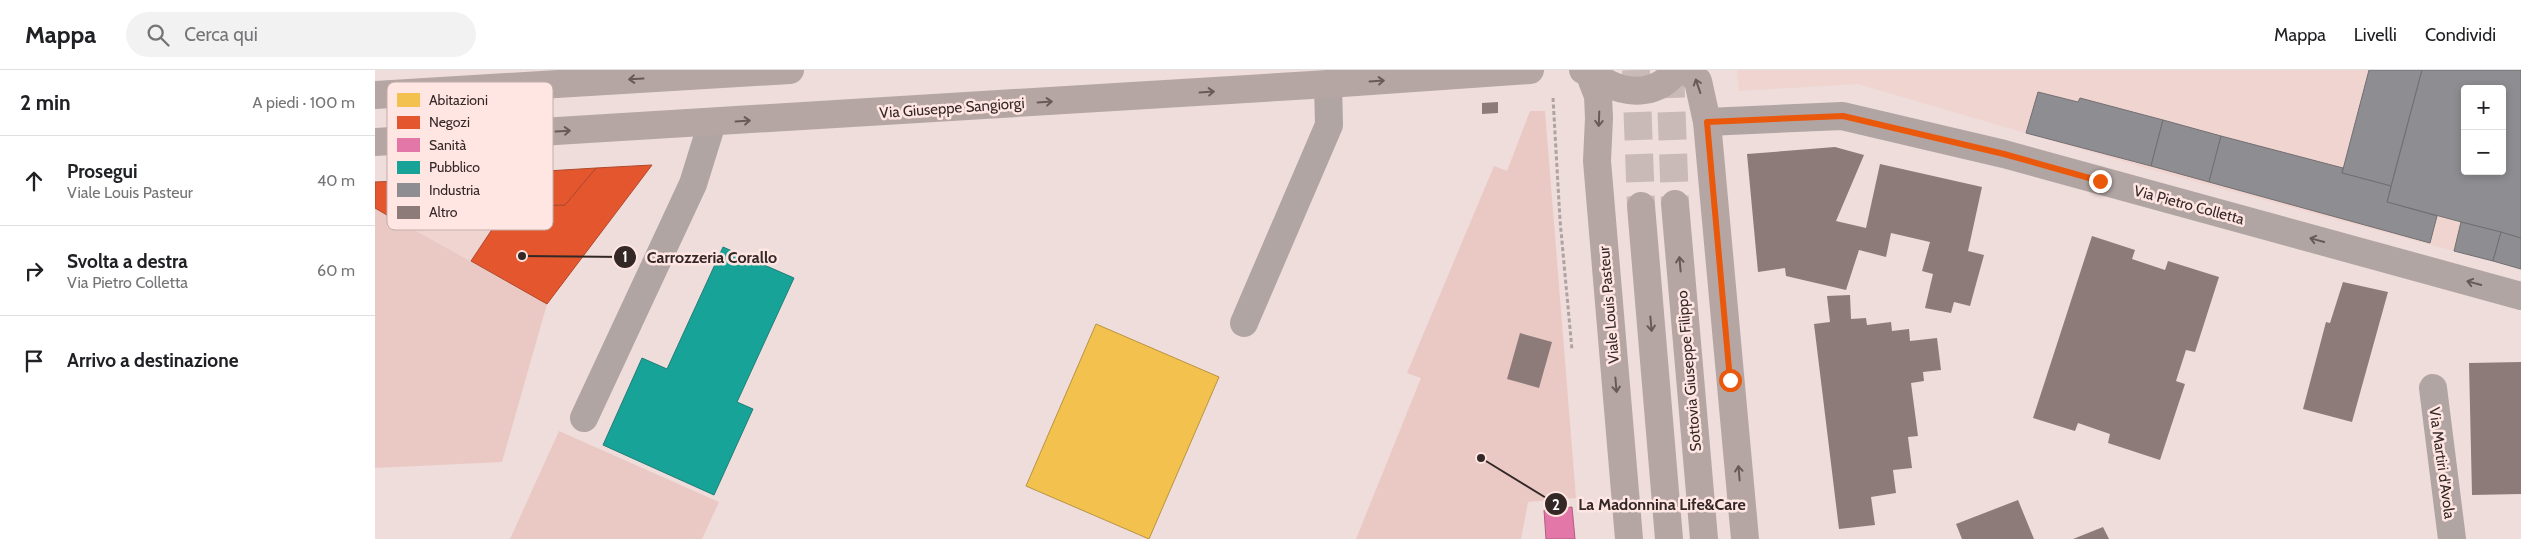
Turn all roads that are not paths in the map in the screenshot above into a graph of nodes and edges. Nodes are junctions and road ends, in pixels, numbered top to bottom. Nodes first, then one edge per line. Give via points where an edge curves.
1 (790, 70) edge
2 (1530, 70) edge
3 (1677, 70) edge
4 (1688, 70) edge
5 (761, 71) edge
6 (1586, 71) edge
7 (553, 84) edge
8 (1328, 84) junction
9 (1707, 122) junction
10 (712, 123) junction
11 (553, 132) edge
12 (1675, 204) tunnel mouth
13 (1641, 206) tunnel mouth
14 (2521, 296) edge
15 (1244, 323) dead end
16 (2433, 388) dead end
17 (584, 418) dead end
18 (1629, 539) edge
19 (1669, 539) edge
20 (1704, 539) edge
21 (1745, 539) edge
22 (2453, 539) edge

1 - 5 main road
8 -> 2 main road, Via Giuseppe Sangiorgi
3 - 6 main road via 1657,87 1639,91 1621,90
9 -> 4 main road via 1698,81
5 -> 7 main road
6 -> 18 main road, Viale Louis Pasteur via 1598,96 1597,161
10 -> 8 main road, Via Giuseppe Sangiorgi
8 - 15 street via 1329,125
14 -> 9 street, Via Pietro Colletta via 2004,154 1843,116
21 -> 9 main road
11 -> 10 main road, Via Giuseppe Sangiorgi
10 - 17 street via 693,184
20 -> 12 main road, Sottovia Giuseppe Filippo
13 -> 19 main road
16 - 22 street, Via Martiri d'Avola

